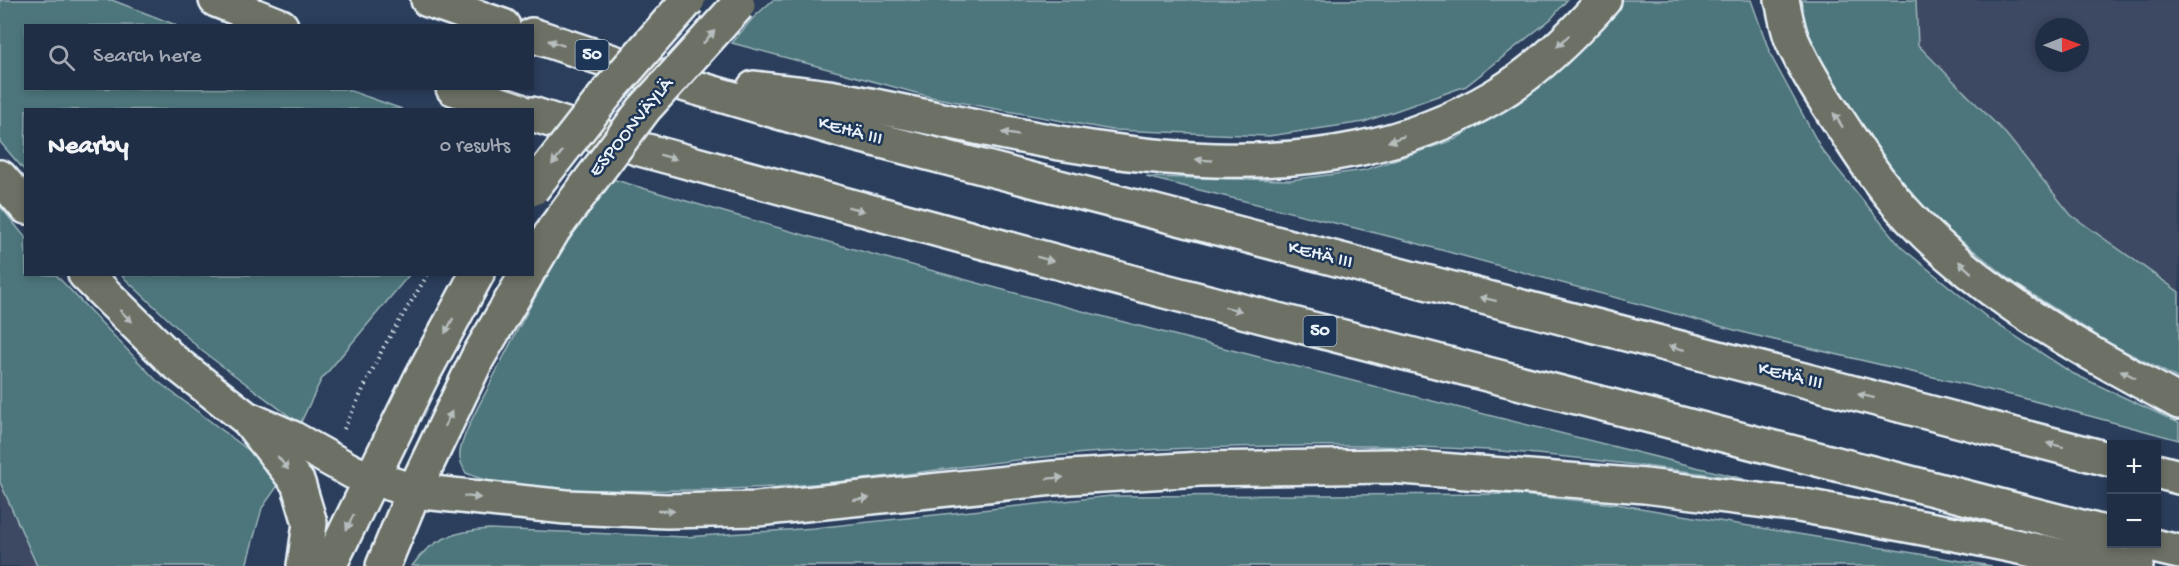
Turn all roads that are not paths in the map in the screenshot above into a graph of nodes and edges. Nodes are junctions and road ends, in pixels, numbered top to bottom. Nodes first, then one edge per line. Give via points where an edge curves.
1 (216, 0) edge
2 (428, 0) edge
3 (688, 0) edge
4 (1604, 0) edge
5 (1782, 0) edge
6 (741, 2) edge
7 (276, 24) edge
8 (497, 24) edge
9 (534, 36) edge
10 (652, 75) junction
11 (459, 90) edge
12 (512, 108) edge
13 (534, 115) edge
14 (0, 177) edge
15 (534, 186) edge
16 (24, 205) edge
17 (534, 263) edge
18 (87, 276) edge
19 (476, 276) edge
20 (526, 276) edge
21 (2179, 402) edge
22 (246, 418) junction
23 (2107, 459) edge
24 (2161, 472) edge
25 (2179, 477) edge
26 (372, 478) junction
27 (414, 491) junction
28 (2107, 534) edge
29 (2161, 547) edge
30 (2179, 552) edge
31 (304, 566) edge
32 (329, 566) edge
33 (383, 566) edge
34 (2136, 566) edge

1 - 7 main road
2 - 8 main road
3 -> 15 main road, ESPOONVÄYLÄ, bridge via 611,88
4 -> 10 main road via 1544,60 1496,95 1448,121 1377,144 1325,155 1264,160 1209,161 1142,155 951,124 838,99
21 -> 5 main road via 2031,318 1981,282 1926,232 1884,188 1824,99 1792,39
17 -> 6 main road, ESPOONVÄYLÄ, bridge via 554,229 644,109
10 -> 9 main road, KEHÄ III / 50
23 -> 10 main road, KEHÄ III / 50 via 1180,220 847,132
11 - 12 main road
13 -> 28 main road, 50 via 640,149 1145,286
14 - 16 main road
18 -> 22 main road via 172,360
19 -> 26 main road
27 -> 20 main road via 478,357
22 - 26 main road via 352,472
22 -> 31 main road via 298,483 310,523
24 - 25 main road
26 - 27 main road
26 -> 32 main road
27 - 33 main road
27 -> 34 main road via 566,507 746,510 1054,478 1200,469 1390,466 1645,486 1799,505 2096,563
29 - 30 main road

